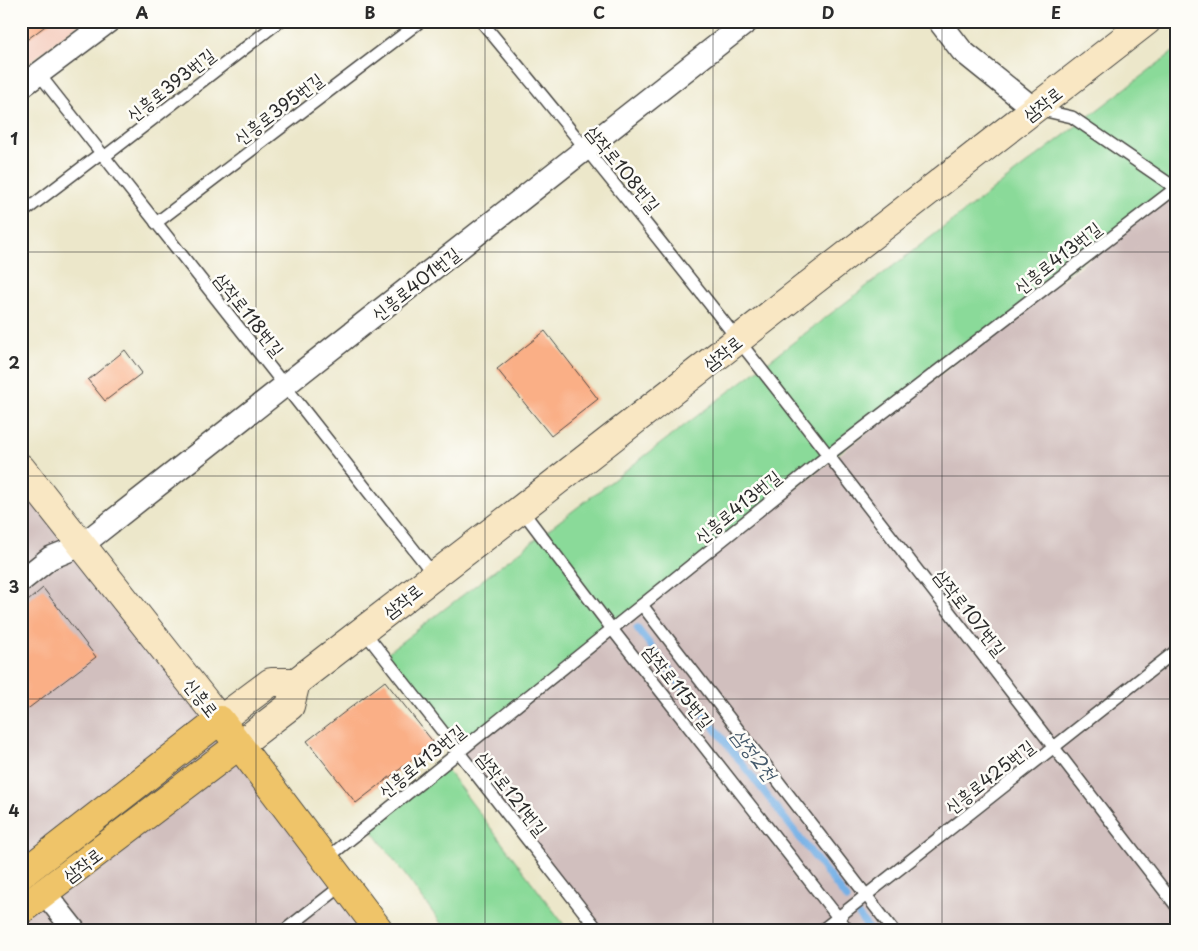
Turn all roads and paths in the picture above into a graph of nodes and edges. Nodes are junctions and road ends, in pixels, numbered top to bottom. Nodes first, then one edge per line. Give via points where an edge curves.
1 (109, 21) edge
2 (280, 21) edge
3 (421, 21) edge
4 (481, 21) edge
5 (748, 21) edge
6 (939, 21) edge
7 (1147, 21) edge
8 (30, 81) edge
9 (1034, 109) junction
10 (586, 148) junction
11 (102, 155) junction
12 (1176, 188) edge
13 (21, 214) edge
14 (156, 223) junction
15 (738, 339) junction
16 (285, 386) junction
17 (827, 456) junction
18 (21, 468) edge
19 (521, 509) junction
20 (82, 545) junction
21 (434, 575) junction
22 (21, 581) edge
23 (642, 605) junction
24 (612, 629) junction
25 (363, 630) junction
26 (1177, 650) edge
27 (296, 682) junction
28 (220, 720) junction
29 (239, 745) junction
30 (1053, 747) junction
31 (459, 752) junction
32 (326, 859) junction
33 (23, 869) edge
34 (344, 884) junction
35 (44, 892) junction
36 (866, 895) junction
37 (1177, 907) edge
38 (21, 910) edge
39 (839, 917) junction
40 (74, 930) edge
41 (285, 930) edge
42 (379, 930) edge
43 (598, 930) edge
44 (822, 930) edge
45 (848, 930) edge
46 (893, 930) edge

1 - 8 street
2 - 11 lane, 신흥로393번길
3 - 14 lane, 신흥로395번길
4 - 10 lane, 삼작로108번길
5 - 10 street, 신흥로401번길
6 - 9 street via 962,51
7 - 9 street, 삼작로
8 - 11 lane, 삼작로118번길
9 - 12 lane via 1072,117
9 - 15 street, 삼작로
10 - 15 lane, 삼작로108번길
10 - 16 street, 신흥로401번길
11 - 13 lane, 신흥로393번길
11 - 14 lane, 삼작로118번길
12 - 17 lane, 신흥로413번길
14 - 16 lane, 삼작로118번길
15 - 17 lane, 삼작로107번길
15 - 19 street, 삼작로
16 - 20 street, 신흥로401번길
16 - 21 lane, 삼작로118번길
17 - 23 lane, 신흥로413번길
17 - 30 lane, 삼작로107번길
18 - 20 street, 신흥로
19 - 21 street, 삼작로
19 - 24 lane, 삼작로115번길
20 - 22 street, 신흥로401번길 via 50,558
20 - 28 street, 신흥로
21 - 25 street, 삼작로
23 - 24 lane, 신흥로413번길
23 - 36 lane, 삼작로115번길
24 - 31 lane, 신흥로413번길
24 - 39 lane, 삼작로115번길
25 - 27 street, 삼작로
25 - 31 lane, 삼작로121번길
26 - 30 lane, 신흥로425번길
27 - 28 street, 삼작로 via 271,682
27 - 29 street, 삼작로 via 290,706
28 - 29 main road, 신흥로
28 - 33 main road, 삼작로
29 - 32 main road, 신흥로
29 - 35 main road, 삼작로
30 - 36 lane, 신흥로425번길
30 - 37 lane, 삼작로107번길
31 - 32 lane, 신흥로413번길
31 - 43 lane, 삼작로121번길
32 - 34 main road, 신흥로
34 - 41 lane
34 - 42 main road, 신흥로
35 - 38 main road, 삼작로
35 - 40 street
36 - 39 lane, 신흥로425번길
36 - 46 lane, 삼작로115번길
39 - 44 lane, 신흥로425번길
39 - 45 lane, 삼작로115번길

